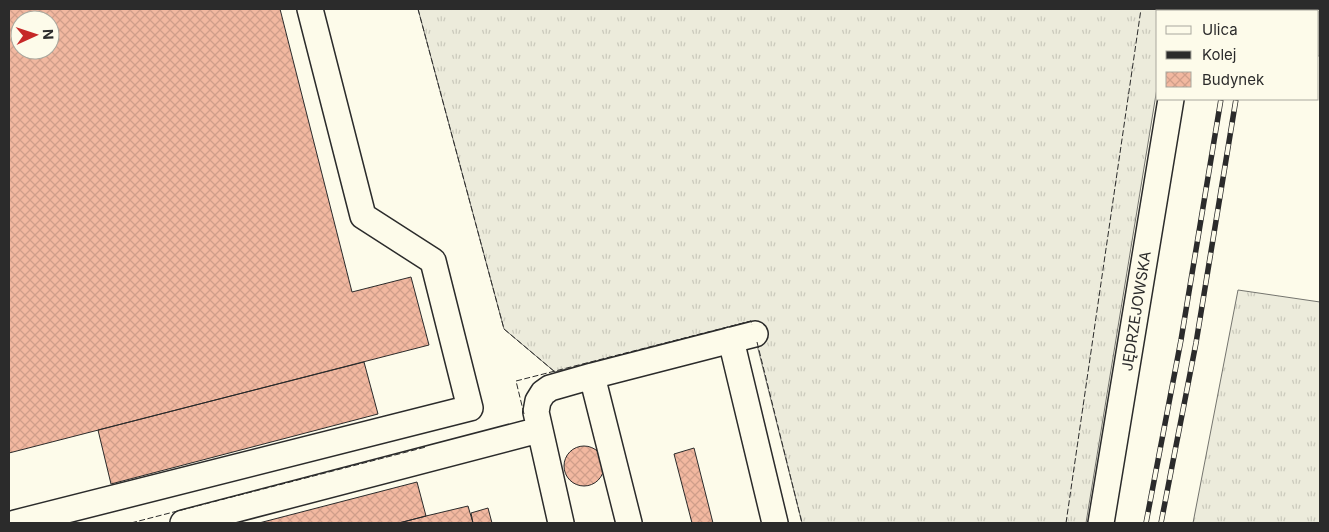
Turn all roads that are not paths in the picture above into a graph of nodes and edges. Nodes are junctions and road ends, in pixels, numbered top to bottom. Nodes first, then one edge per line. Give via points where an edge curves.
1 (310, 9) edge
2 (1171, 100) edge
3 (592, 376) junction
4 (539, 430) junction
5 (15, 523) edge
6 (183, 523) edge
7 (561, 523) edge
8 (629, 523) edge
9 (775, 523) edge
10 (1101, 523) edge

1 - 5 lane via 363,216 433,262 470,408
2 - 10 lane, JĘDRZEJOWSKA
3 - 4 lane via 543,393 536,412
3 - 8 lane
3 - 9 lane via 743,337
4 - 6 lane
4 - 7 lane

